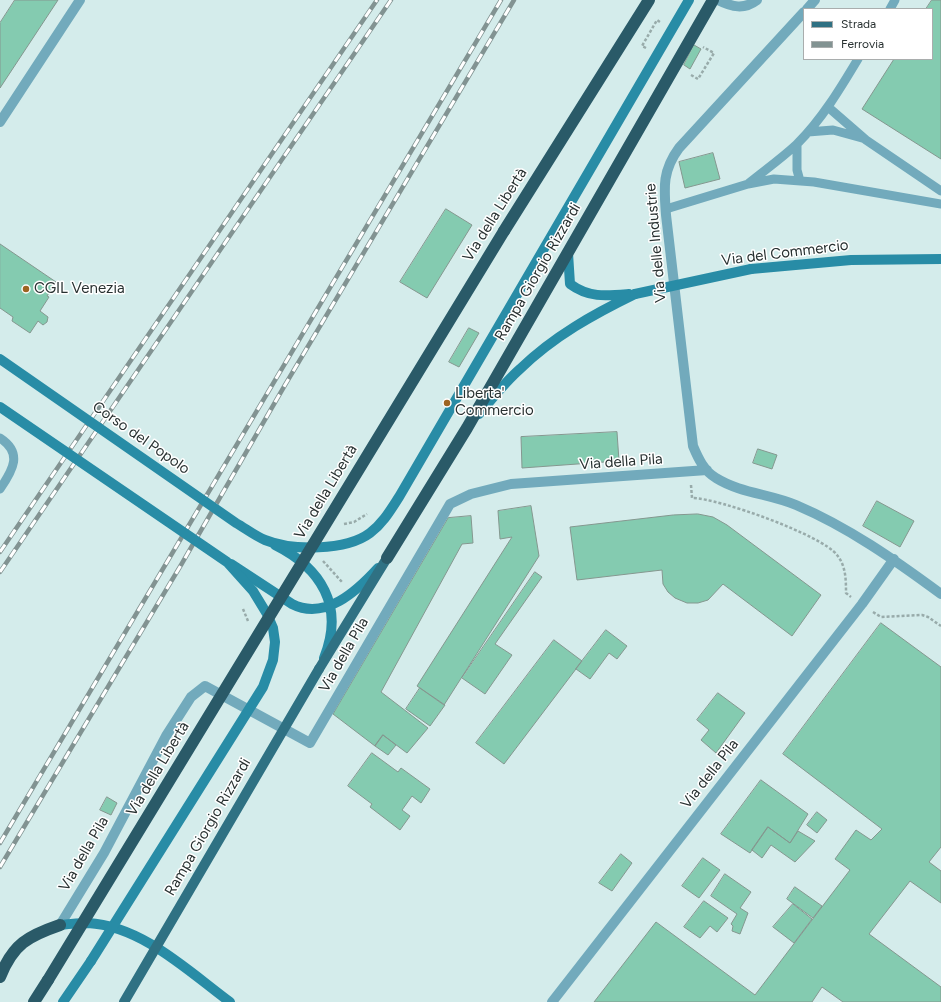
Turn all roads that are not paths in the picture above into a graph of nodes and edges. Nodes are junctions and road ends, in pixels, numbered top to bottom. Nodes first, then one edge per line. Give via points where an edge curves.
1 (80, 0) edge
2 (648, 0) edge
3 (689, 0) edge
4 (714, 0) edge
5 (718, 0) edge
6 (757, 0) edge
7 (815, 0) edge
8 (808, 8) edge
9 (803, 13) edge
10 (857, 60) edge
11 (828, 107) junction
12 (0, 122) edge
13 (808, 132) junction
14 (866, 140) junction
15 (797, 144) junction
16 (800, 181) junction
17 (748, 184) junction
18 (941, 191) edge
19 (941, 204) edge
20 (666, 208) junction
21 (568, 253) junction
22 (941, 258) edge
23 (635, 294) junction
24 (0, 359) edge
25 (0, 407) edge
26 (467, 428) junction
27 (0, 438) edge
28 (707, 470) junction
29 (0, 489) edge
30 (265, 540) junction
31 (387, 558) junction
32 (894, 559) junction
33 (227, 562) junction
34 (941, 594) edge
35 (330, 606) junction
36 (319, 669) junction
37 (60, 925) junction
38 (91, 961) junction
39 (0, 977) edge
40 (35, 1002) edge
41 (63, 1002) edge
42 (67, 1002) edge
43 (124, 1002) edge
44 (230, 1002) edge
45 (552, 1002) edge

1 - 12 street
2 - 40 highway, Via della Libertà, bridge via 496,244
3 - 30 street, bridge via 465,387 383,521 362,538 342,545 297,546
4 - 21 highway, Rampa Giorgio Rizzardi, bridge
5 - 6 street via 728,5 749,6
7 - 8 street
9 - 20 street, Via delle Industrie via 679,148 669,164 664,185
10 - 11 lane
11 - 13 lane
11 - 14 lane
13 - 14 lane via 833,130
13 - 15 lane
14 - 18 lane
15 - 16 lane via 797,170
15 - 17 lane
16 - 17 lane via 774,179
16 - 19 lane
17 - 20 lane
20 - 28 street, Via delle Industrie via 693,446
21 - 23 street, Via del Commercio via 570,284 581,292 595,295
21 - 26 highway, Rampa Giorgio Rizzardi, bridge
22 - 23 street, Via del Commercio, bridge via 851,260 751,270
23 - 26 street, Via del Commercio, bridge via 594,314 544,348 519,369
24 - 30 street, Corso del Popolo, bridge via 229,518
25 - 33 street, bridge
26 - 31 highway, Rampa Giorgio Rizzardi, bridge
27 - 29 lane via 12,448 14,461
28 - 32 street via 726,483 794,504 816,514
28 - 37 street, Via della Pila via 512,484 471,494 450,504 310,743 205,686 191,696 166,736 104,853
30 - 35 street, Rampa Giorgio Rizzardi, bridge via 297,557 308,567 323,586
31 - 35 street, Rampa Giorgio Rizzardi via 365,582
31 - 36 main road, Rampa Giorgio Rizzardi
32 - 34 street
32 - 45 street, Via della Pila via 862,604
33 - 35 street, Rampa Giorgio Rizzardi, bridge via 300,608 313,610
33 - 38 street, bridge via 253,591 270,620 275,642 271,668 253,705
35 - 36 street, Rampa Giorgio Rizzardi via 330,631
36 - 43 main road, Rampa Giorgio Rizzardi, bridge
37 - 39 highway via 36,933 19,945
37 - 44 street via 88,923 118,929 144,939
38 - 41 street
38 - 42 street

